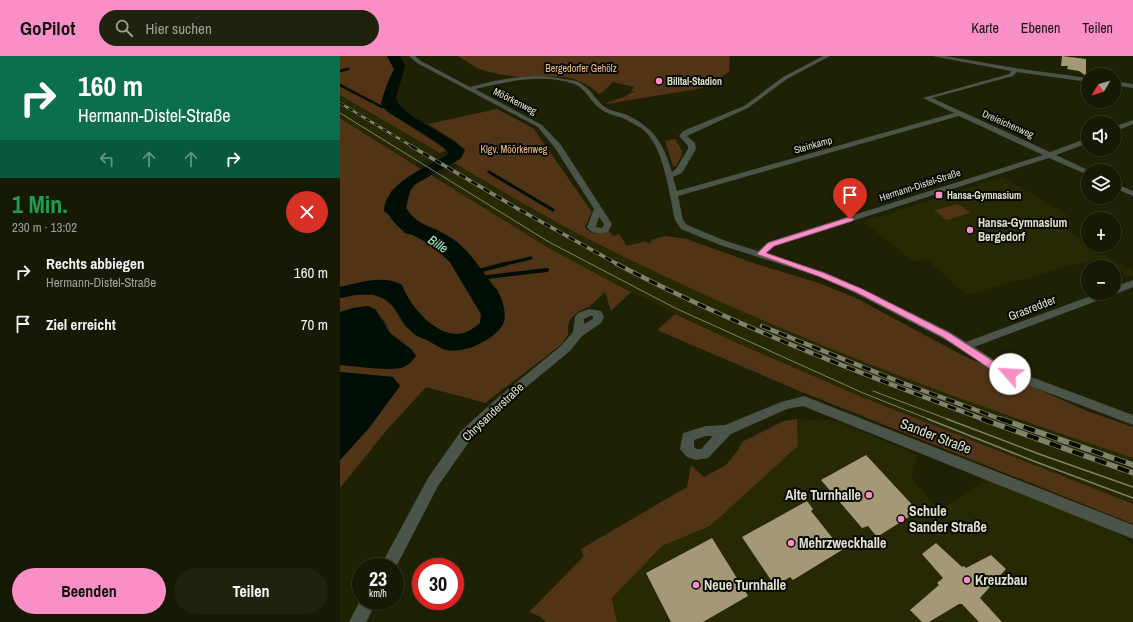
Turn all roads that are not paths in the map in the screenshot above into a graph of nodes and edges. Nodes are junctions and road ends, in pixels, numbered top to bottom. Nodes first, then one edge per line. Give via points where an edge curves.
1 (412, 56) edge
2 (827, 56) edge
3 (935, 56) edge
4 (966, 58) edge
5 (1015, 70) junction
6 (1081, 79) edge
7 (1121, 84) edge
8 (1133, 86) edge
9 (468, 89) junction
10 (959, 114) junction
11 (1133, 122) edge
12 (1121, 127) edge
13 (1081, 143) edge
14 (1050, 155) junction
15 (1081, 170) edge
16 (669, 176) junction
17 (1121, 188) edge
18 (1133, 194) edge
19 (673, 195) junction
20 (598, 210) junction
21 (760, 254) junction
22 (1133, 283) edge
23 (1121, 288) edge
24 (1090, 300) edge
25 (578, 333) dead end
26 (964, 347) junction
27 (1133, 420) edge
28 (726, 430) dead end
29 (1133, 532) edge
30 (393, 558) edge
31 (364, 610) edge
32 (357, 622) edge

1 - 9 street, Möörkenweg
2 - 16 street via 785,78 746,107 686,133 683,136 692,145 692,149 679,171
3 - 4 street
4 - 5 street
5 - 6 street
5 - 10 street, Dreieichenweg via 1011,75 926,98
7 - 8 street
9 - 16 street via 503,80 532,78 552,78 576,83 606,110 628,118 644,128 655,139
9 - 20 street, Möörkenweg via 540,126 558,147
10 - 14 street, Dreieichenweg
10 - 19 street, Steinkamp
11 - 12 street
13 - 14 street, Hermann-Distel-Straße
14 - 15 street, Dreieichenweg
14 - 21 street, Hermann-Distel-Straße via 771,244
16 - 19 street
17 - 18 street
19 - 21 street via 679,220 684,227 723,243
20 - 20 street, Möörkenweg via 591,227 595,230 605,230 608,224
21 - 26 street via 821,274 859,291 946,335
22 - 23 street
24 - 26 street, Grasredder
25 - 30 street, Chrysanderstraße via 566,348 498,404 466,435 432,482
26 - 27 street via 1003,371
28 - 29 street, Sander Straße via 785,405 804,401
31 - 32 street

